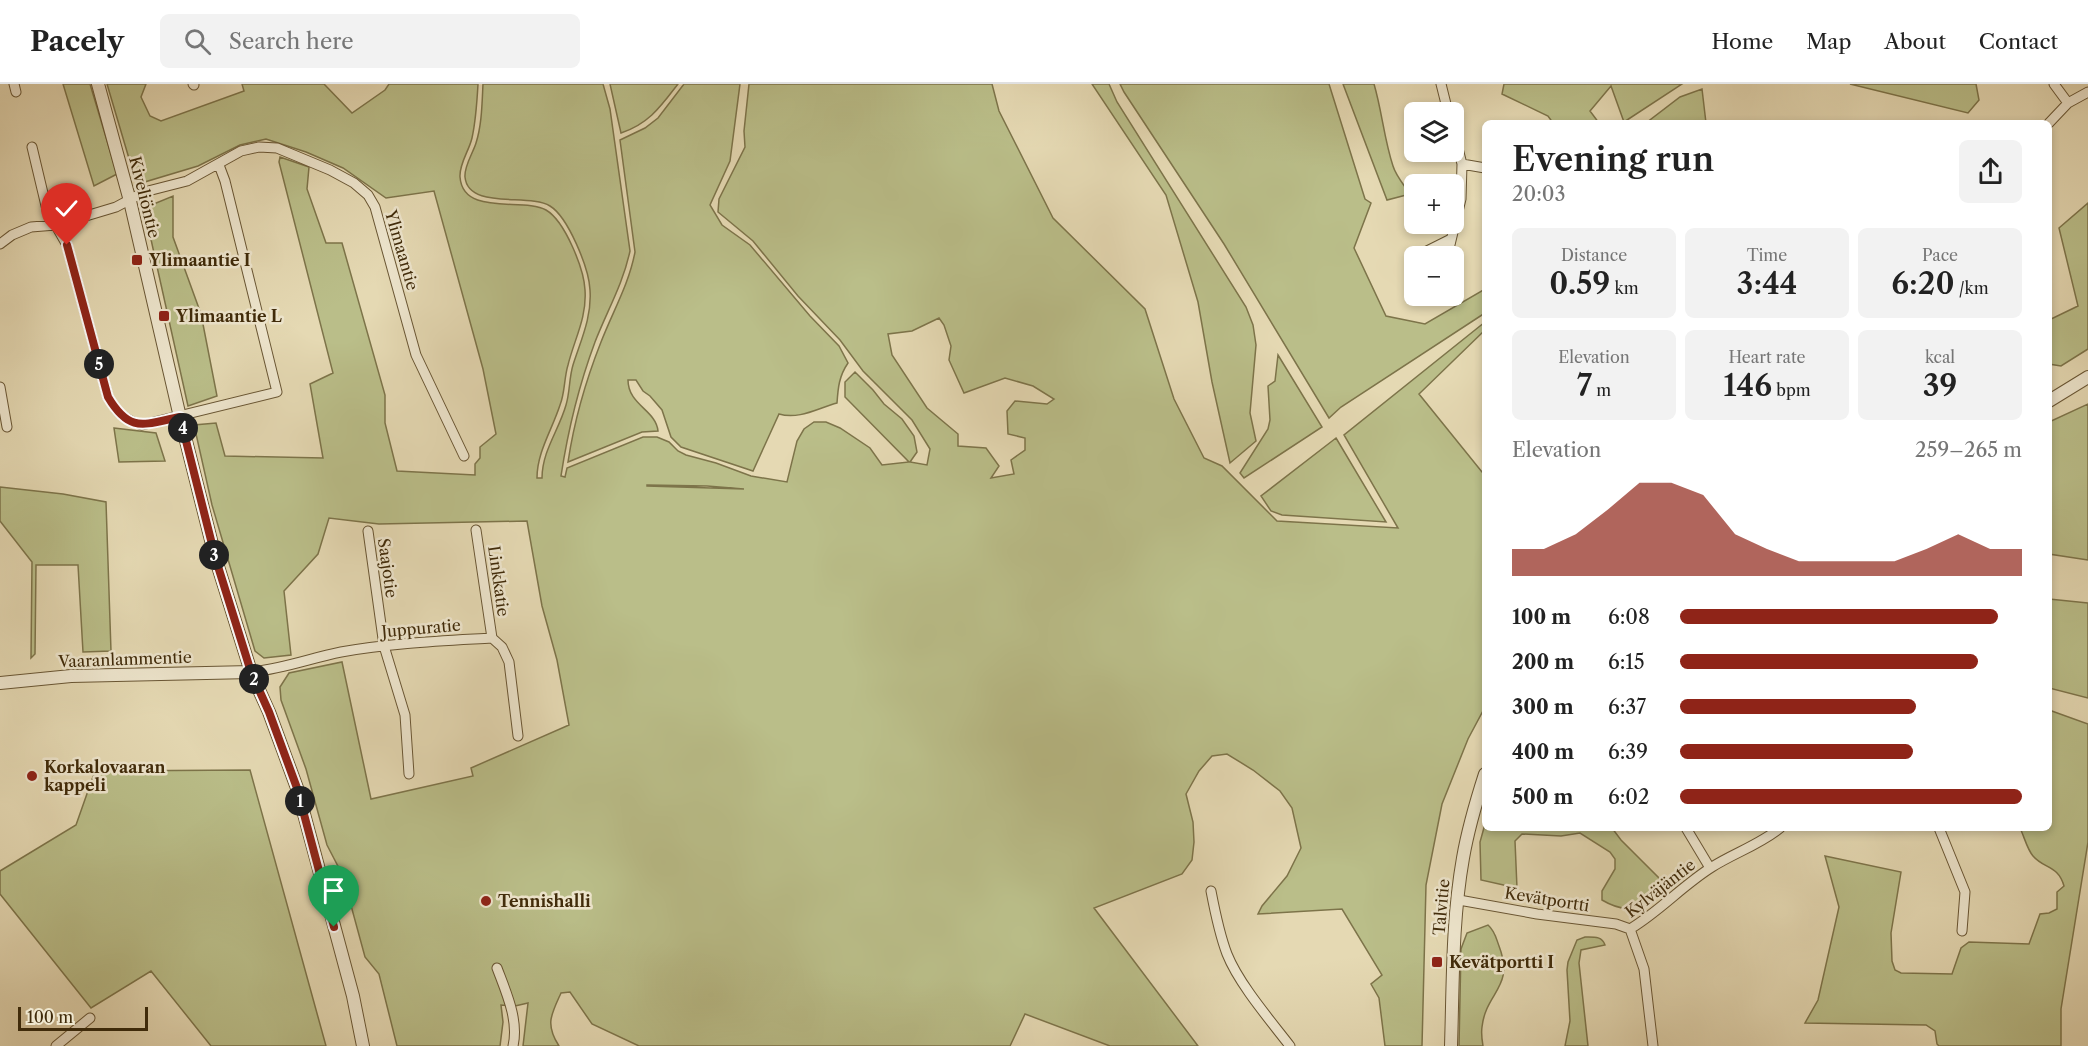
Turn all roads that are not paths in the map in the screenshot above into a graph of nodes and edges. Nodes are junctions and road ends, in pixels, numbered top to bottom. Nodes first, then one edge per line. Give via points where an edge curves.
1 (98, 84) edge
2 (1441, 84) edge
3 (2054, 84) edge
4 (2088, 92) edge
5 (1446, 102) edge
6 (2068, 103) junction
7 (2052, 120) edge
8 (32, 147) dead end
9 (1462, 164) joint
10 (219, 165) junction
11 (1482, 167) edge
12 (130, 201) junction
13 (56, 225) junction
14 (1451, 239) junction
15 (0, 244) edge
16 (1438, 246) edge
17 (1450, 246) edge
18 (2088, 377) edge
19 (0, 387) edge
20 (2052, 399) edge
21 (180, 417) junction
22 (7, 427) dead end
23 (464, 456) dead end
24 (476, 530) dead end
25 (368, 531) dead end
26 (492, 638) junction
27 (384, 646) junction
28 (251, 672) junction
29 (0, 683) edge
30 (518, 736) dead end
31 (410, 774) dead end
32 (1482, 784) edge
33 (1688, 831) edge
34 (1776, 831) edge
35 (1940, 831) edge
36 (1710, 868) junction
37 (1211, 891) dead end
38 (1459, 900) junction
39 (1630, 929) junction
40 (1962, 931) dead end
41 (497, 968) dead end
42 (90, 1018) dead end
43 (56, 1046) edge
44 (363, 1046) edge
45 (513, 1046) edge
46 (1290, 1046) edge
47 (1451, 1046) edge
48 (1653, 1046) edge

1 - 12 street, Kiveliöntie
2 - 5 street
3 - 6 street
4 - 6 street
6 - 7 street
8 - 13 street via 47,210
9 - 11 street
9 - 14 street via 1461,199
10 - 12 street, Ylimaantie via 187,181 144,192
10 - 21 street via 277,392
10 - 23 street, Ylimaantie via 241,151 277,148 330,170 368,195 375,207 416,355
12 - 13 street, Ylimaantie
12 - 21 street, Kiveliöntie
13 - 15 street, Ylimaantie via 31,227
13 - 21 street via 67,245 108,397 116,411 126,420 142,425
14 - 16 street
14 - 17 street
18 - 20 street
19 - 22 street
21 - 28 street, Kiveliöntie via 216,560
24 - 26 street, Linkkatie
25 - 27 street, Saajotie
26 - 27 street, Juppuratie
26 - 30 street via 502,647 509,663
27 - 28 street, Juppuratie
27 - 31 street, Saajotie via 405,714
28 - 29 street, Vaaranlammentie via 71,676
28 - 44 street, Kiveliöntie via 297,788
32 - 38 street, Talvitie via 1463,859
33 - 36 street
34 - 36 street, Kylväjäntie
35 - 40 street via 1965,892
36 - 39 street, Kylväjäntie
37 - 46 street via 1228,957 1253,999
38 - 39 street, Kevätportti
38 - 47 street, Talvitie
39 - 48 street, Kylväjäntie via 1644,969
41 - 45 street via 511,1003
42 - 43 street

